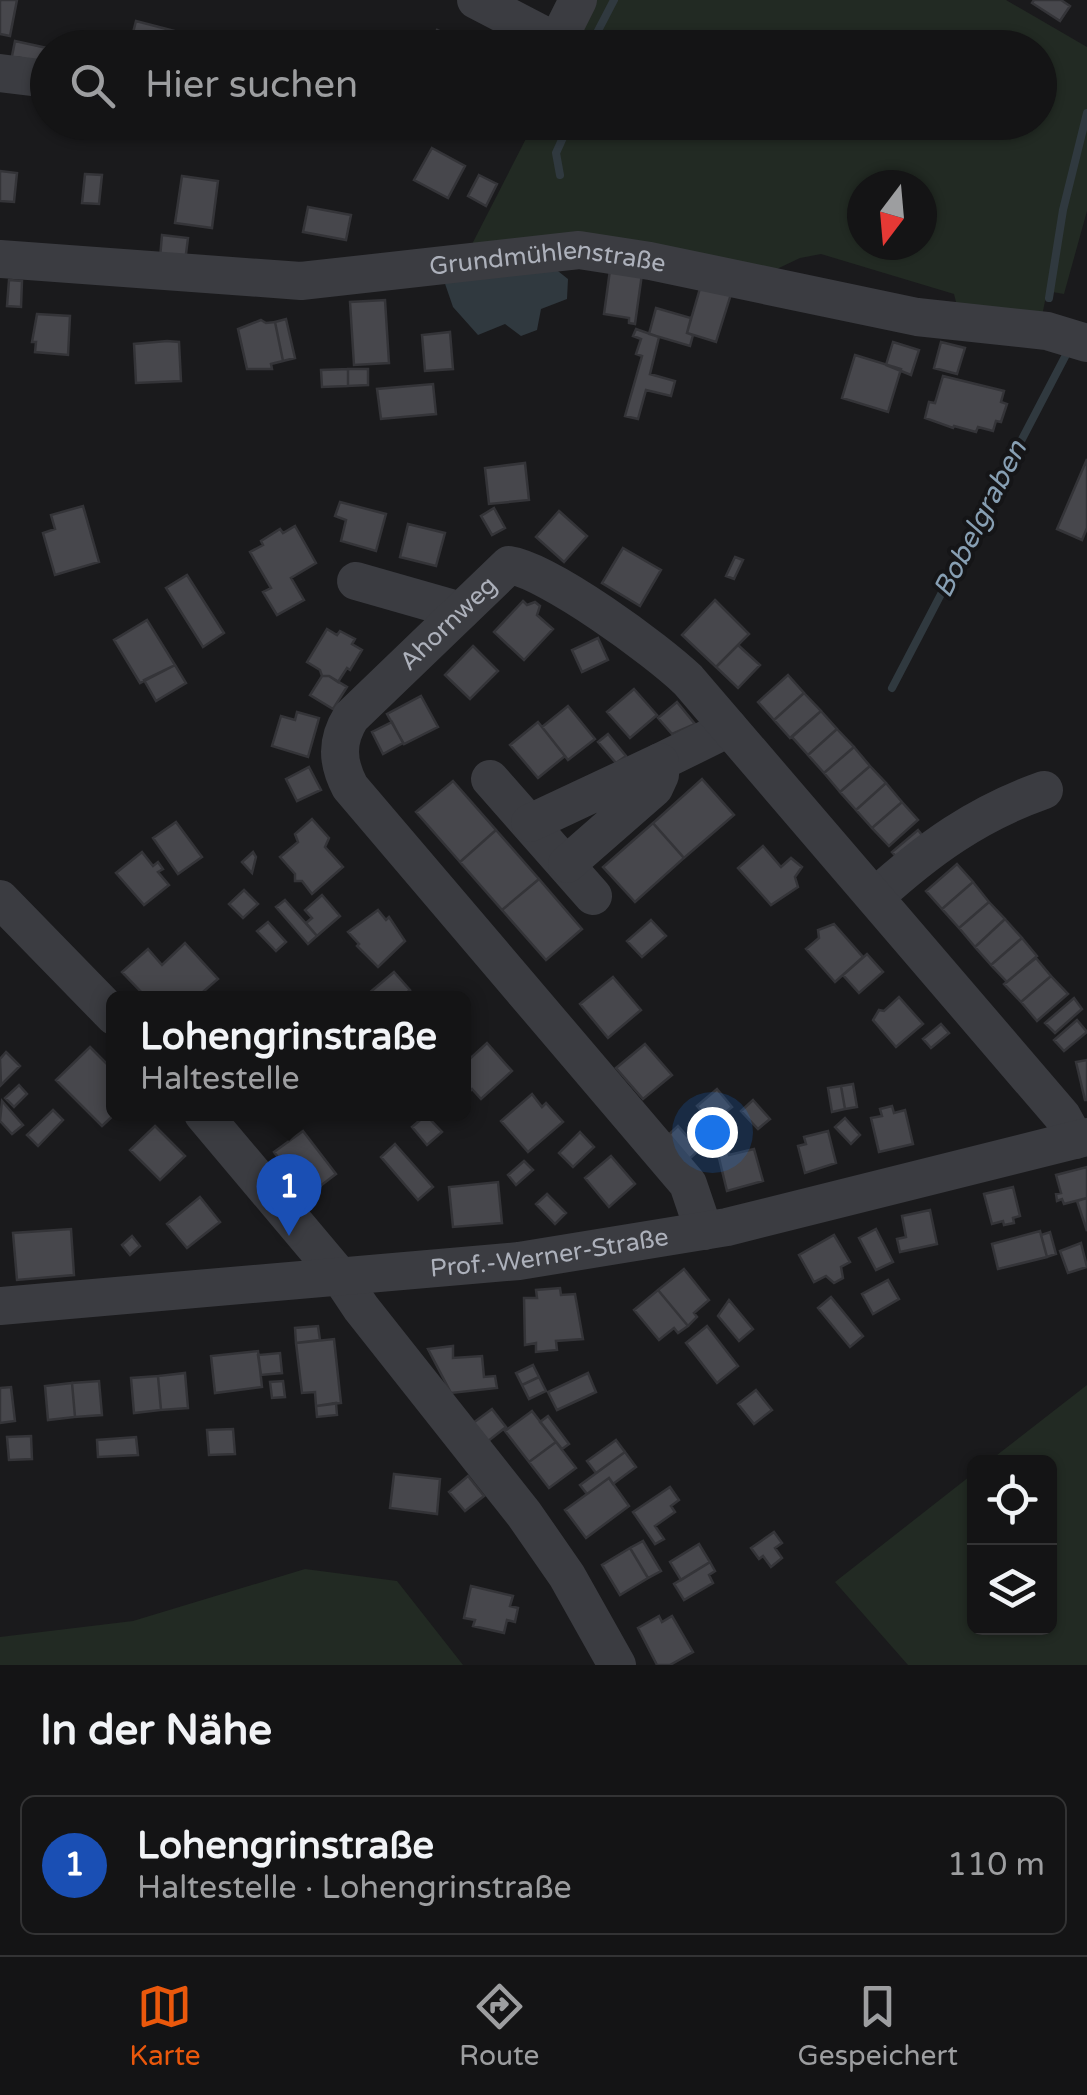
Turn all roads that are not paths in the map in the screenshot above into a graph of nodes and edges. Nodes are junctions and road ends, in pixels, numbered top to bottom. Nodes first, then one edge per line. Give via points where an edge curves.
1 (476, 0) edge
2 (578, 0) edge
3 (535, 30) edge
4 (564, 30) edge
5 (0, 73) edge
6 (30, 77) edge
7 (0, 260) edge
8 (1087, 343) edge
9 (356, 581) dead end
10 (461, 611) junction
11 (729, 728) junction
12 (660, 762) junction
13 (490, 779) dead end
14 (1044, 790) dead end
15 (530, 824) junction
16 (566, 864) junction
17 (594, 896) dead end
18 (875, 896) junction
19 (0, 899) edge
20 (106, 1008) edge
21 (209, 1121) edge
22 (1081, 1139) edge
23 (704, 1231) junction
24 (341, 1278) junction
25 (0, 1306) edge
26 (616, 1665) edge

1 - 3 street
2 - 4 street
5 - 6 street
7 - 8 street, Grundmühlenstraße via 301,281 579,250 917,317 1047,331
9 - 10 street
10 - 11 street, Ahornweg via 509,566 519,567 643,641
10 - 23 street, Ahornweg via 351,717 340,744 342,771 688,1184
11 - 12 street
11 - 18 street, Ahornweg
12 - 15 street
12 - 16 street via 654,788
13 - 15 street
14 - 18 street via 1000,806 936,843
15 - 16 street
16 - 17 street
18 - 22 street, Ahornweg
19 - 20 street
21 - 24 street
22 - 23 street, Prof.-Werner-Straße
23 - 24 street, Prof.-Werner-Straße via 519,1260
24 - 25 street, Prof.-Werner-Straße
24 - 26 street via 524,1514 568,1576

